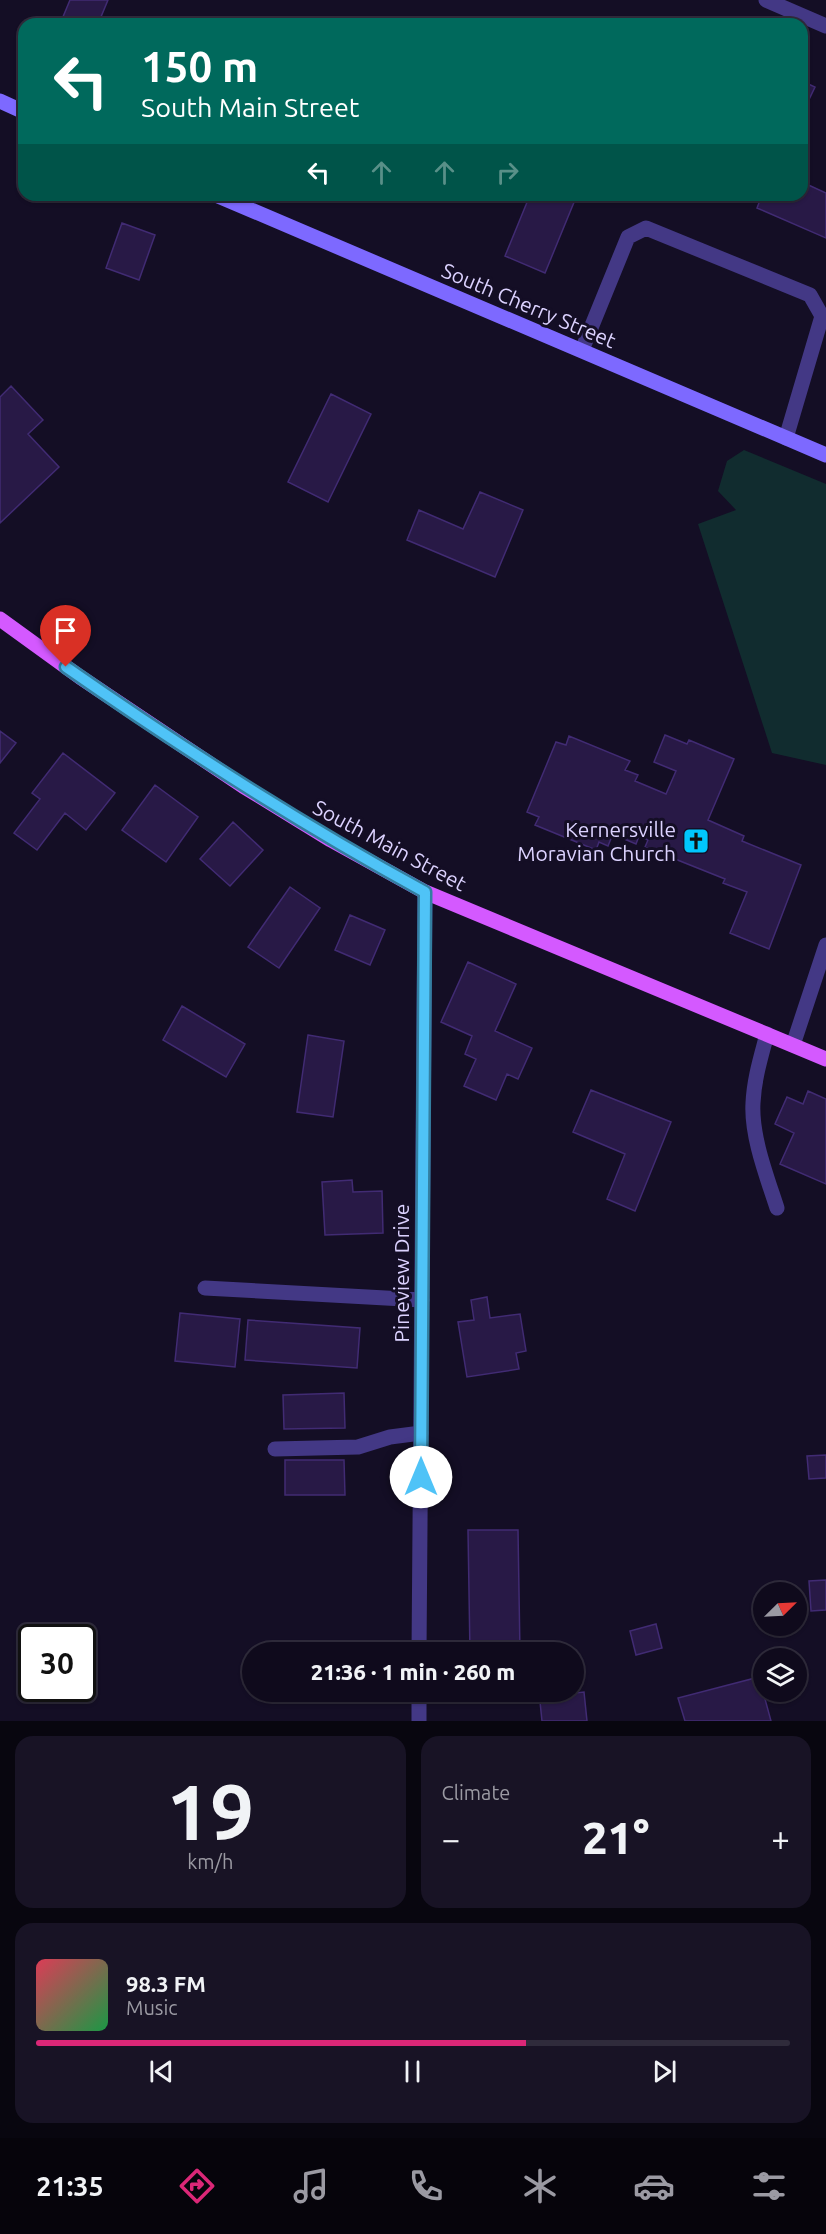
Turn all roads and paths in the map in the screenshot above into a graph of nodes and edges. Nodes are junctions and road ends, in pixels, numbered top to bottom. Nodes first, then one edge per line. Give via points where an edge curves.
1 (766, 0) edge
2 (808, 18) edge
3 (808, 18) edge
4 (826, 26) edge
5 (0, 101) edge
6 (18, 109) edge
7 (230, 201) edge
8 (582, 350) junction
9 (786, 438) junction
10 (826, 455) edge
11 (0, 619) edge
12 (425, 892) junction
13 (826, 945) edge
14 (767, 1034) junction
15 (793, 1045) junction
16 (826, 1059) edge
17 (777, 1208) dead end
18 (205, 1288) dead end
19 (422, 1300) junction
20 (421, 1433) junction
21 (275, 1449) dead end
22 (419, 1642) edge
23 (419, 1702) edge
24 (419, 1721) edge

1 - 3 street
2 - 4 street
5 - 6 main road
7 - 8 main road, South Cherry Street
8 - 9 main road, South Cherry Street
8 - 9 street via 628,237 646,228 810,296 822,316
9 - 10 main road, South Cherry Street
11 - 12 main road, South Main Street via 243,786
12 - 14 main road, South Main Street
12 - 19 street, Pineview Drive
13 - 15 street
14 - 15 main road, South Main Street
14 - 17 street via 752,1105 760,1155
15 - 16 main road, South Main Street
18 - 19 street
19 - 20 street, Pineview Drive
20 - 21 street via 358,1447
20 - 22 street, Pineview Drive
23 - 24 street

